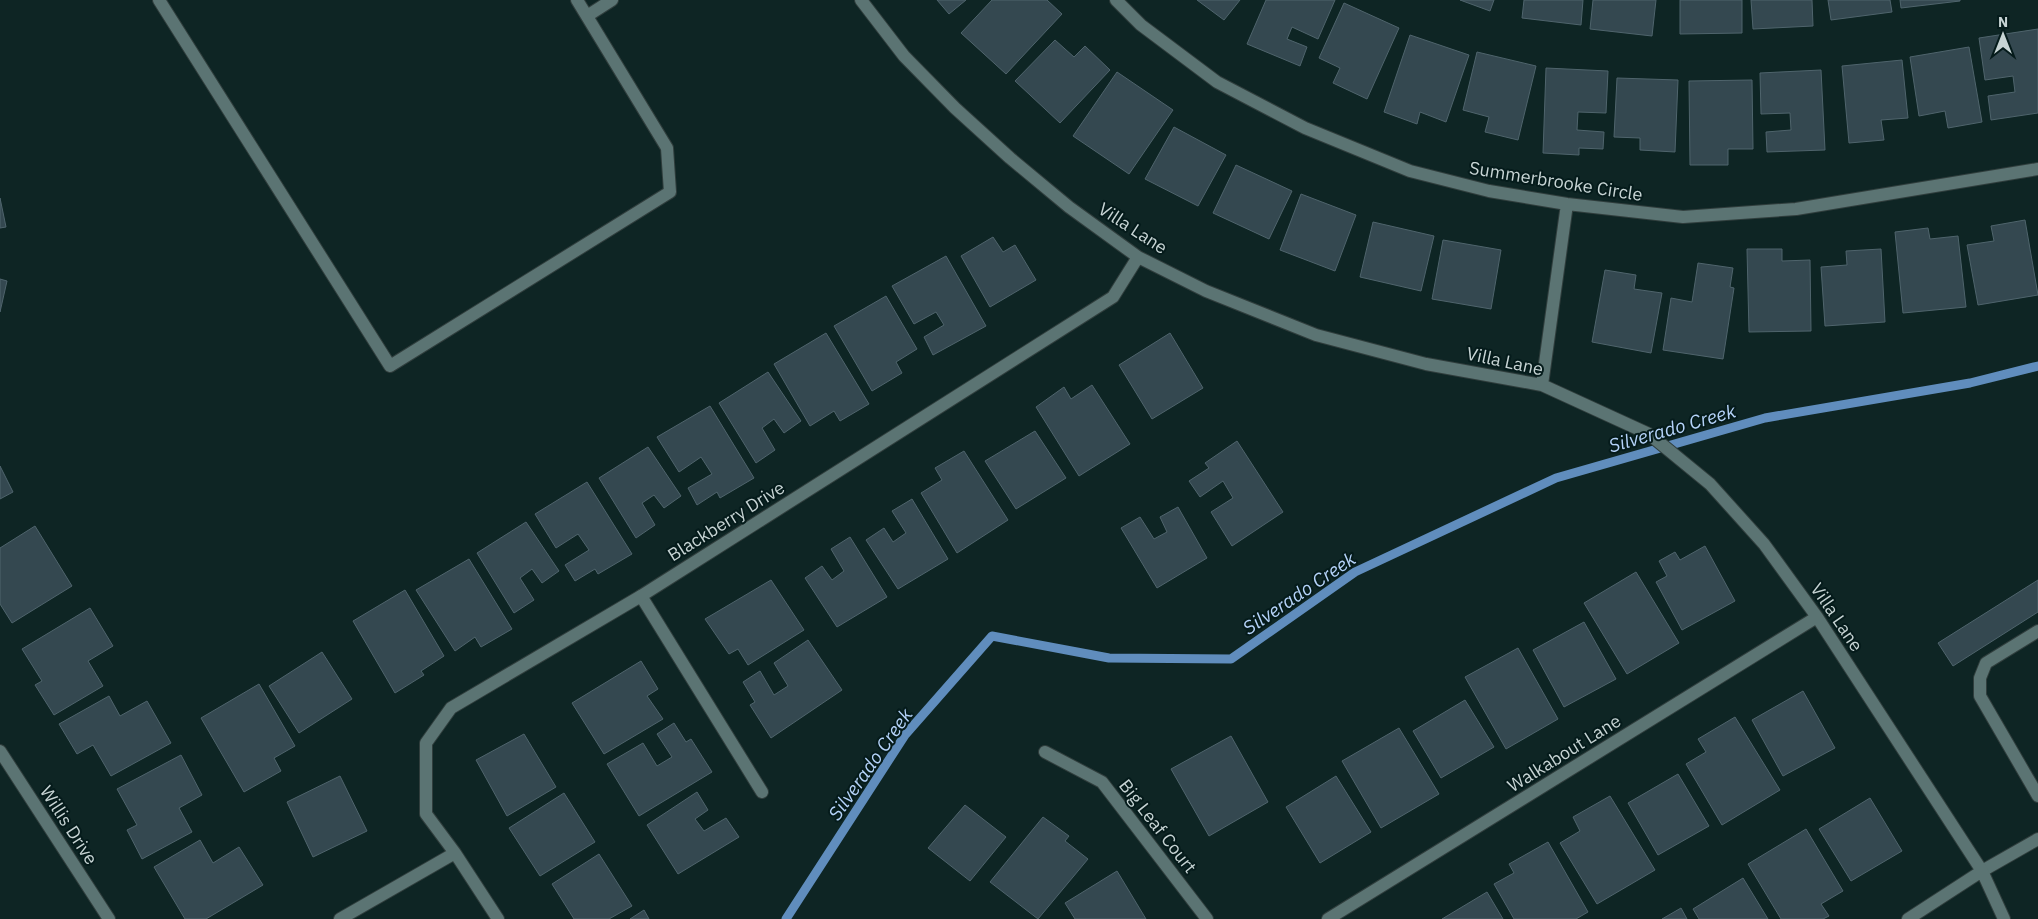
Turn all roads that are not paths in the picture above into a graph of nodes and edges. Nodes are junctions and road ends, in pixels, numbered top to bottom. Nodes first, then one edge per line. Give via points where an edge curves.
1 (159, 0) edge
2 (577, 0) edge
3 (612, 0) edge
4 (861, 0) edge
5 (1116, 0) edge
6 (587, 16) junction
7 (2038, 169) edge
8 (1567, 204) junction
9 (1138, 257) junction
10 (1542, 385) junction
11 (641, 596) junction
12 (1817, 617) junction
13 (2038, 631) edge
14 (0, 751) edge
15 (1045, 752) dead end
16 (762, 792) dead end
17 (2038, 796) edge
18 (2038, 839) edge
19 (455, 853) junction
20 (1982, 871) junction
21 (109, 919) edge
22 (340, 919) edge
23 (498, 919) edge
24 (1208, 919) edge
25 (1328, 919) edge
26 (1908, 919) edge
27 (2004, 919) edge

1 - 6 street via 390,366 670,192 667,148
2 - 6 street
3 - 6 street
4 - 9 street, Villa Lane via 904,56 955,108 1068,207
5 - 8 street, Summerbrooke Circle via 1141,24 1217,82 1306,128 1410,171 1489,192
7 - 8 street, Summerbrooke Circle via 1787,210 1683,217
8 - 10 street
9 - 10 street, Villa Lane via 1206,291 1316,335 1426,364
9 - 11 street, Blackberry Drive via 1113,297
10 - 12 street, Villa Lane via 1649,434 1710,484 1764,544
11 - 16 street
11 - 19 street, Blackberry Drive via 451,708 426,743 426,814
12 - 20 street, Villa Lane
12 - 25 street, Walkabout Lane
13 - 17 street via 1986,663 1980,678 1980,696
14 - 21 street, Willis Drive
15 - 24 street, Big Leaf Court via 1102,782
18 - 20 street
19 - 22 street
19 - 23 street, Blackberry Drive
20 - 26 street
20 - 27 street, Villa Lane

